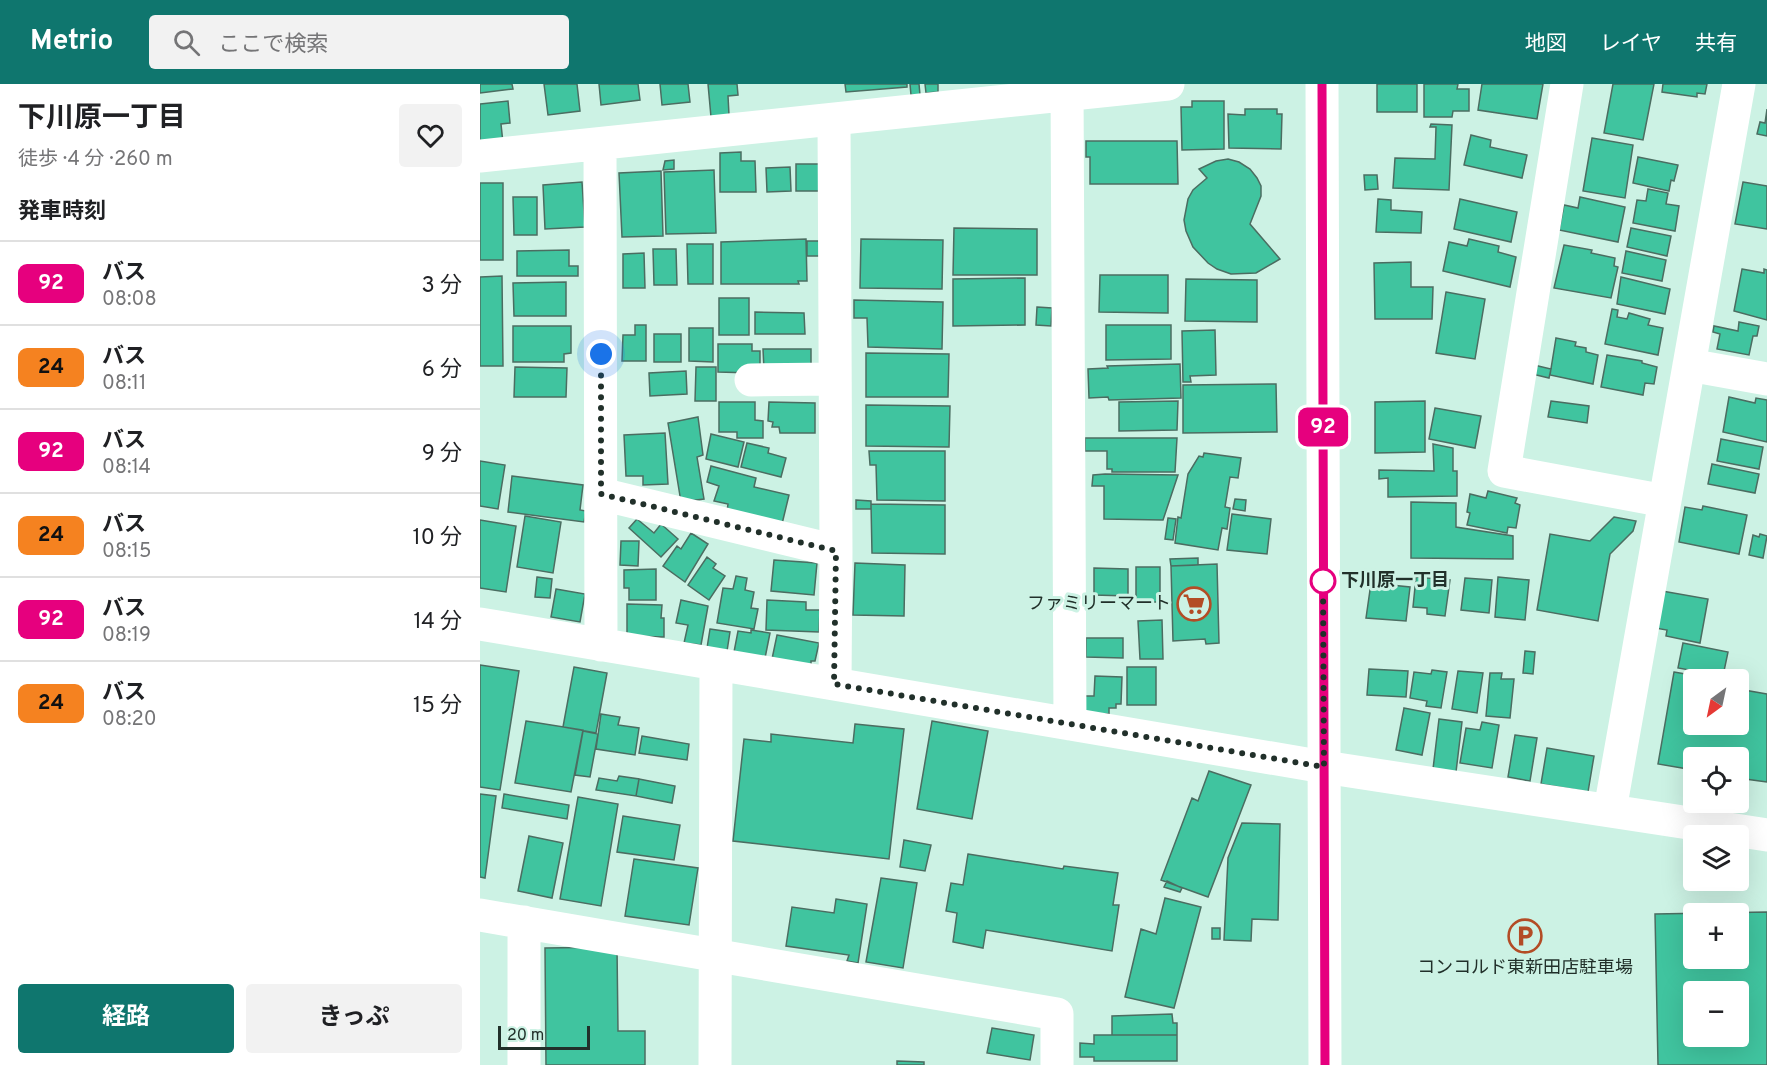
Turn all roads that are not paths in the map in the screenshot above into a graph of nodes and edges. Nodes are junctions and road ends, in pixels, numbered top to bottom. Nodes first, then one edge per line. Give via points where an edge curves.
1 (1168, 84) edge
2 (1322, 84) edge
3 (1567, 84) edge
4 (1739, 84) edge
5 (1067, 90) edge
6 (834, 120) junction
7 (600, 144) junction
8 (480, 156) edge
9 (1689, 365) junction
10 (835, 379) junction
11 (1767, 379) edge
12 (751, 380) dead end
13 (601, 494) junction
14 (1665, 501) junction
15 (836, 551) junction
16 (480, 624) edge
17 (601, 645) junction
18 (716, 665) junction
19 (834, 684) junction
20 (1070, 724) junction
21 (1324, 767) junction
22 (1610, 810) junction
23 (1767, 835) edge
24 (480, 915) edge
25 (524, 922) junction
26 (715, 954) junction
27 (524, 1065) edge
28 (716, 1065) edge
29 (1057, 1065) edge
30 (1325, 1065) edge

1 - 5 street
2 - 21 street
3 - 14 street via 1504,471
4 - 9 street
5 - 6 street
5 - 20 street
6 - 7 street
6 - 10 street
7 - 8 street
7 - 13 street
9 - 11 street
9 - 14 street
10 - 12 street
10 - 15 street
13 - 15 street
13 - 17 street
14 - 22 street
15 - 19 street
16 - 17 street
17 - 18 street
18 - 19 street
18 - 26 street
19 - 20 street
20 - 21 street
21 - 22 street
21 - 30 street
22 - 23 street
24 - 25 street
25 - 26 street
25 - 27 street
26 - 28 street
26 - 29 street via 1057,1014

